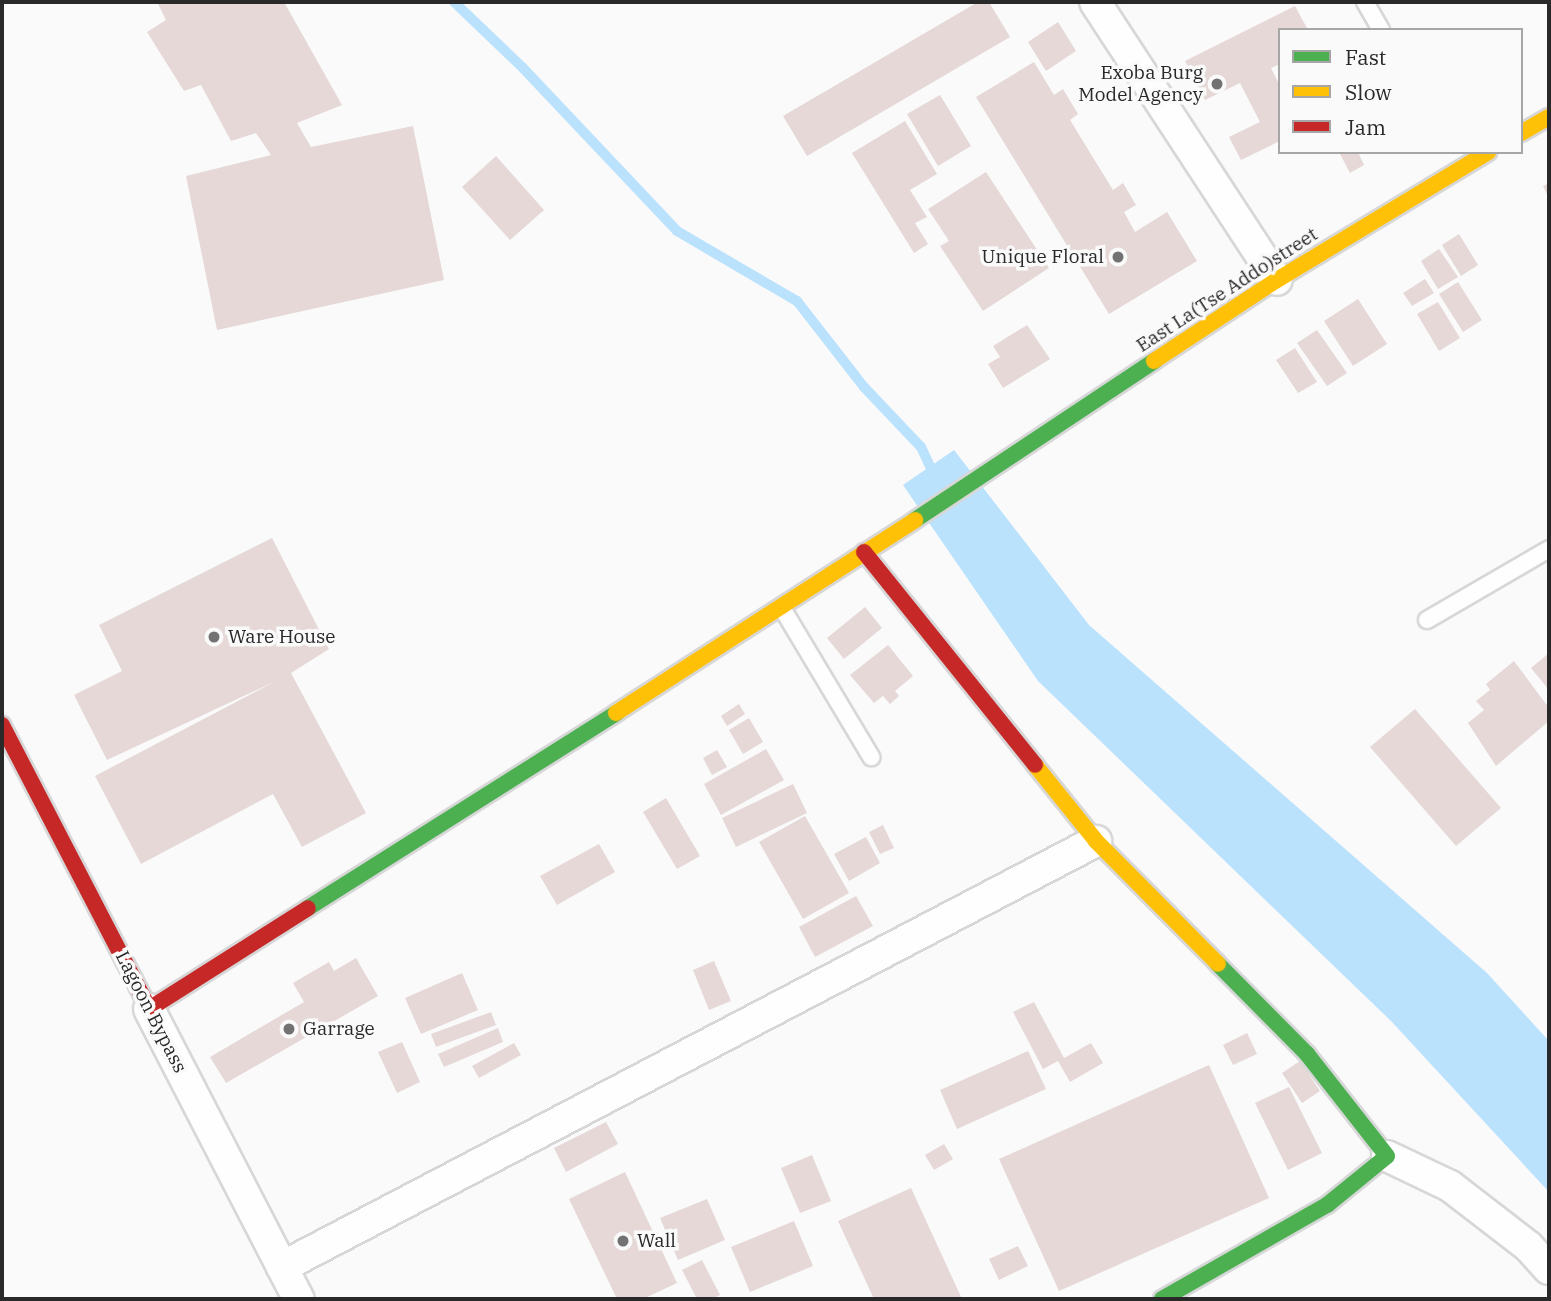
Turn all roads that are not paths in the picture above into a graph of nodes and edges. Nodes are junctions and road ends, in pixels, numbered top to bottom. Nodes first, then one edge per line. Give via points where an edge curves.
1 (1094, 2) edge
2 (1366, 2) edge
3 (1380, 28) edge
4 (1549, 117) edge
5 (1523, 132) edge
6 (1463, 158) edge
7 (1277, 280) junction
8 (1549, 549) edge
9 (864, 552) junction
10 (782, 608) junction
11 (1427, 620) dead end
12 (2, 725) edge
13 (871, 757) dead end
14 (1096, 841) junction
15 (149, 1009) junction
16 (1387, 1156) junction
17 (282, 1267) junction
18 (1549, 1269) edge
19 (299, 1299) edge
20 (1162, 1299) edge

1 - 7 street
2 - 3 lane
4 - 5 street
6 - 7 street, East La(Tse Addo)street
7 - 9 street, East La(Tse Addo)street
8 - 11 lane
9 - 10 street, East La(Tse Addo)street
9 - 14 street
10 - 13 lane
10 - 15 street, East La(Tse Addo)street
12 - 15 street, Lagoon Bypass
14 - 16 street via 1307,1054
14 - 17 street
15 - 17 street, Lagoon Bypass
16 - 18 street via 1450,1186 1528,1246
16 - 20 street via 1327,1205
17 - 19 street, Lagoon Bypass

